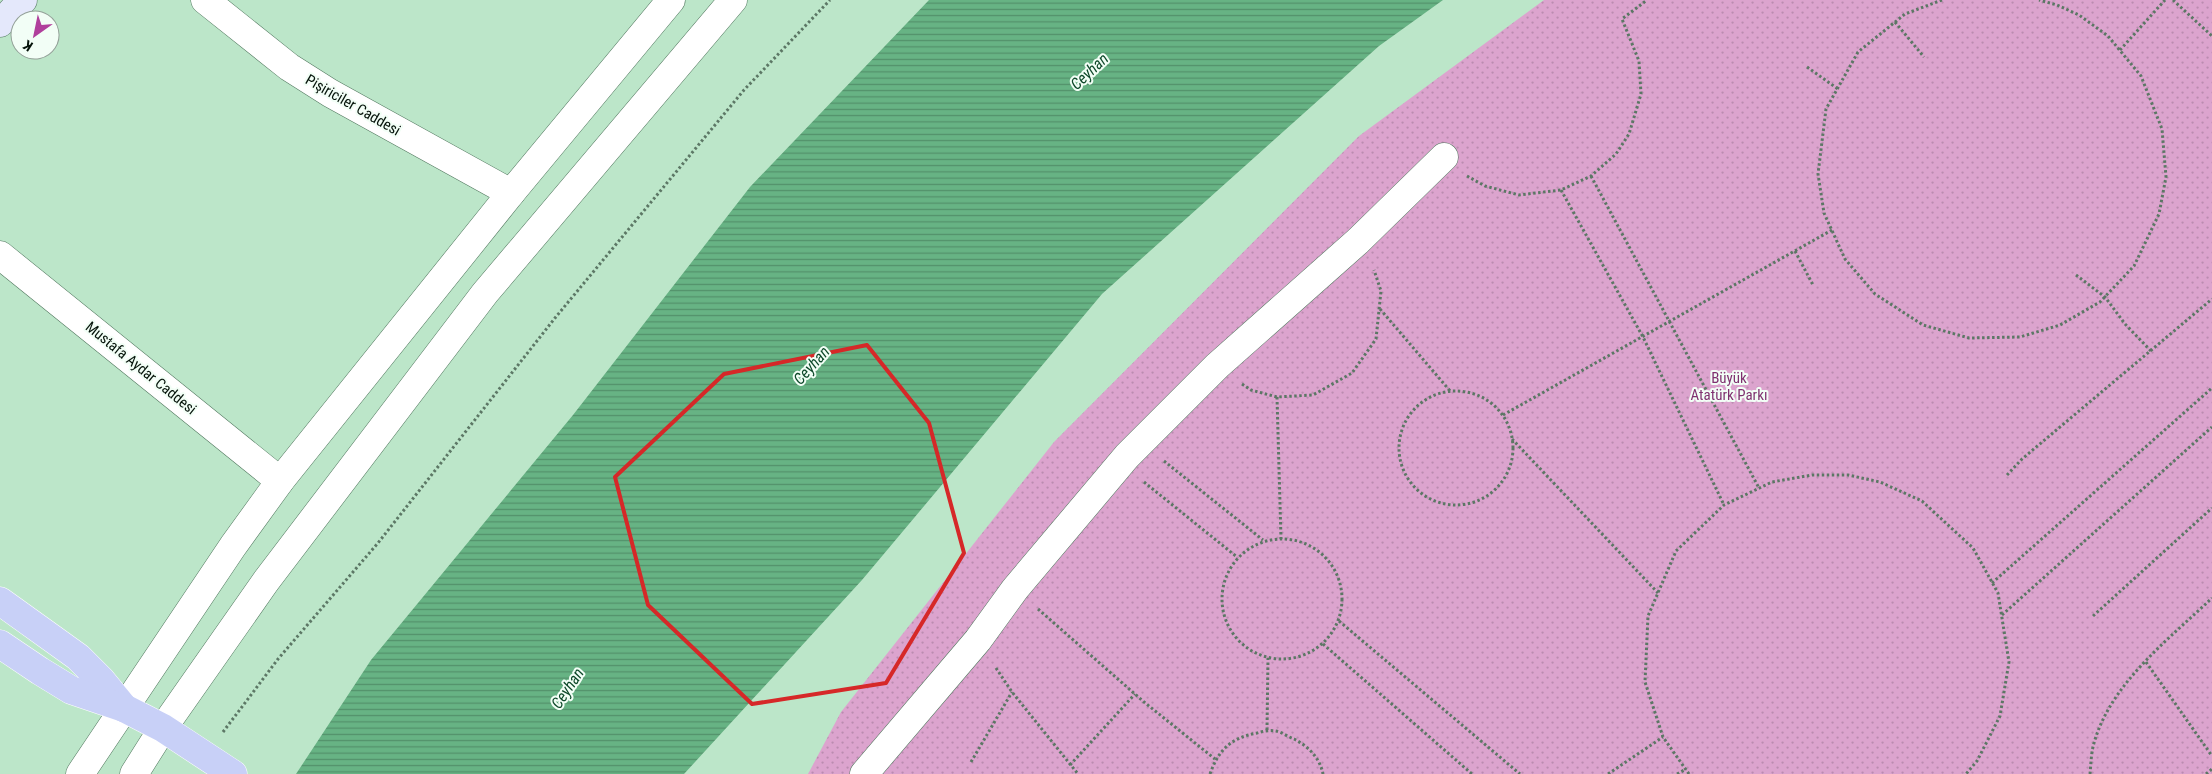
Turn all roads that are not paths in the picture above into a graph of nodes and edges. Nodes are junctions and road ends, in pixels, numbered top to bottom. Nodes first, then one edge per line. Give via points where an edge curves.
1 (23, 0) edge
2 (205, 0) edge
3 (671, 0) edge
4 (733, 0) edge
5 (0, 23) edge
6 (1444, 156) road end
7 (511, 193) junction
8 (0, 255) edge
9 (280, 481) junction
10 (0, 601) edge
11 (0, 644) edge
12 (124, 708) junction
13 (163, 728) junction
14 (80, 774) edge
15 (134, 774) edge
16 (233, 774) edge
17 (864, 774) edge

1 - 5 main road
2 - 7 street, Pişiriciler Caddesi via 289,67 330,94
3 - 7 street
4 - 13 street via 485,293 266,581
6 - 17 street via 1358,241 1217,366 1120,464 978,640
7 - 9 street
8 - 9 street, Mustafa Aydar Caddesi
9 - 12 street via 232,546
10 - 12 main road via 78,657
11 - 12 main road via 72,690
12 - 13 main road
12 - 14 street
13 - 15 street
13 - 16 main road

